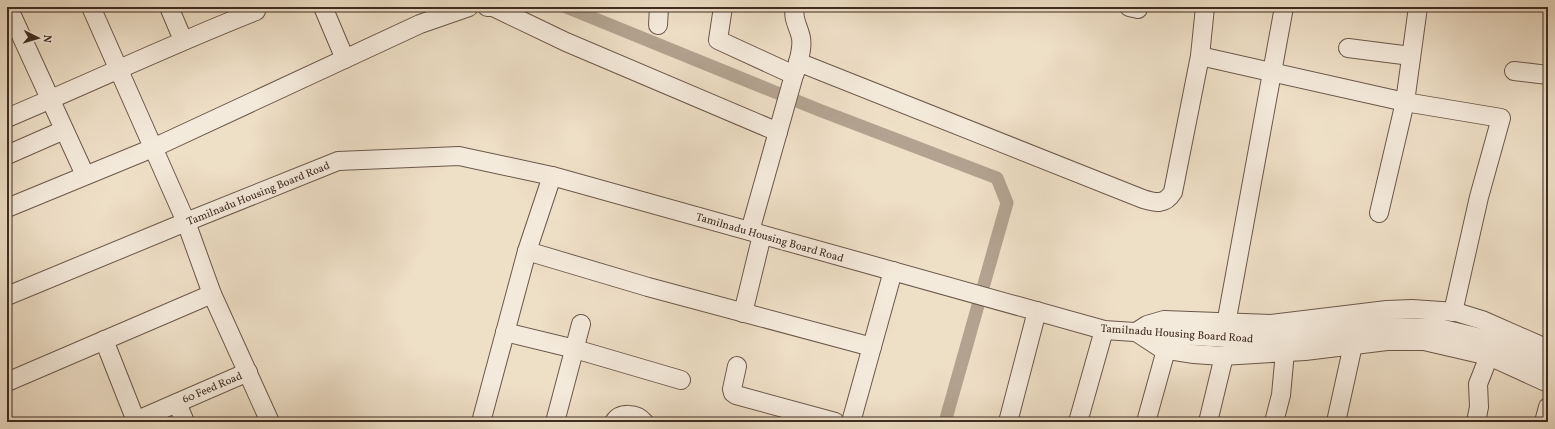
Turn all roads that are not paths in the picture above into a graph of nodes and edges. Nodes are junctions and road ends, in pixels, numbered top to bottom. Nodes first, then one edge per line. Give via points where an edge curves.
1 (8, 7) edge
2 (91, 7) edge
3 (169, 7) edge
4 (323, 7) edge
5 (469, 7) edge
6 (487, 7) edge
7 (493, 7) edge
8 (723, 7) edge
9 (795, 7) edge
10 (1205, 7) edge
11 (1284, 7) edge
12 (1418, 7) edge
13 (256, 11) dead end
14 (183, 40) junction
15 (1348, 48) dead end
16 (1200, 56) junction
17 (1411, 56) junction
18 (345, 59) junction
19 (119, 70) junction
20 (1514, 71) dead end
21 (1272, 72) junction
22 (794, 74) junction
23 (1548, 75) edge
24 (50, 100) junction
25 (1404, 102) junction
26 (7, 118) edge
27 (64, 130) junction
28 (778, 132) junction
29 (153, 148) junction
30 (7, 155) edge
31 (85, 175) junction
32 (552, 176) junction
33 (7, 208) edge
34 (1380, 213) dead end
35 (186, 222) junction
36 (756, 233) junction
37 (527, 251) junction
38 (893, 271) junction
39 (8, 294) edge
40 (212, 294) junction
41 (1037, 311) junction
42 (1453, 312) junction
43 (743, 313) junction
44 (581, 324) dead end
45 (1226, 324) junction
46 (1104, 330) junction
47 (505, 332) junction
48 (1136, 332) junction
49 (104, 340) junction
50 (1168, 342) junction
51 (1353, 345) junction
52 (872, 347) junction
53 (575, 349) junction
54 (1548, 349) edge
55 (1285, 352) junction
56 (1224, 356) junction
57 (1489, 356) junction
58 (737, 366) dead end
59 (1548, 368) edge
60 (248, 372) junction
61 (681, 380) dead end
62 (7, 382) edge
63 (1548, 383) edge
64 (177, 403) junction
65 (1548, 407) edge
66 (134, 421) edge
67 (185, 422) edge
68 (270, 422) edge
69 (481, 422) edge
70 (556, 422) edge
71 (614, 422) edge
72 (644, 422) edge
73 (835, 422) edge
74 (851, 422) edge
75 (1008, 422) edge
76 (1078, 422) edge
77 (1146, 422) edge
78 (1208, 422) edge
79 (1274, 422) edge
80 (1336, 422) edge
81 (1476, 422) edge
82 (1544, 422) edge

1 - 24 street
2 - 19 street
3 - 14 street
4 - 18 street
5 - 18 street via 420,24
6 - 7 street
7 - 28 street via 559,39
8 - 22 street via 718,40
9 - 22 street via 794,22 798,29 801,49
10 - 16 street
11 - 21 street
12 - 17 street
13 - 14 street
14 - 19 street
15 - 17 street
16 - 21 street
16 - 22 street via 1173,192 1163,202 1156,203
17 - 25 street
18 - 29 street
19 - 24 street
19 - 29 street
20 - 23 street
21 - 25 street
21 - 45 street
22 - 28 street
24 - 26 street
24 - 27 street
25 - 34 street
25 - 42 street via 1501,118 1479,197
27 - 30 street
27 - 31 street
28 - 36 street
29 - 31 street
29 - 35 street
31 - 33 street
32 - 35 street, Tamilnadu Housing Board Road via 459,156 338,161
32 - 36 street, Tamilnadu Housing Board Road
32 - 37 street
35 - 39 street, Tamilnadu Housing Board Road
35 - 40 street
36 - 38 street, Tamilnadu Housing Board Road
36 - 43 street
37 - 43 street
37 - 47 street
38 - 41 street, Tamilnadu Housing Board Road
38 - 52 street
40 - 49 street
40 - 60 street
41 - 46 street, Tamilnadu Housing Board Road
41 - 75 street
42 - 45 street via 1387,310 1295,322
42 - 54 street via 1482,320
43 - 52 street
44 - 53 street
45 - 48 street via 1164,320 1147,325
46 - 48 street, Tamilnadu Housing Board Road
46 - 76 street
47 - 53 street
47 - 69 street
48 - 50 street via 1154,345
49 - 62 street
49 - 66 street
50 - 56 street via 1194,354
50 - 59 street, Tamilnadu Housing Board Road via 1262,339 1415,326 1439,328 1481,338
50 - 77 street
51 - 55 street
51 - 57 street via 1406,340 1424,341
51 - 80 street
52 - 74 street
53 - 61 street
53 - 70 street
55 - 56 street
55 - 79 street via 1281,394
56 - 78 street
57 - 63 street
57 - 81 street via 1478,384 1479,407
58 - 73 street via 732,389 736,395
60 - 64 street, 60 Feed Road
60 - 68 street
64 - 66 street, 60 Feed Road
64 - 67 street
65 - 82 street
71 - 72 street via 619,416 626,414

